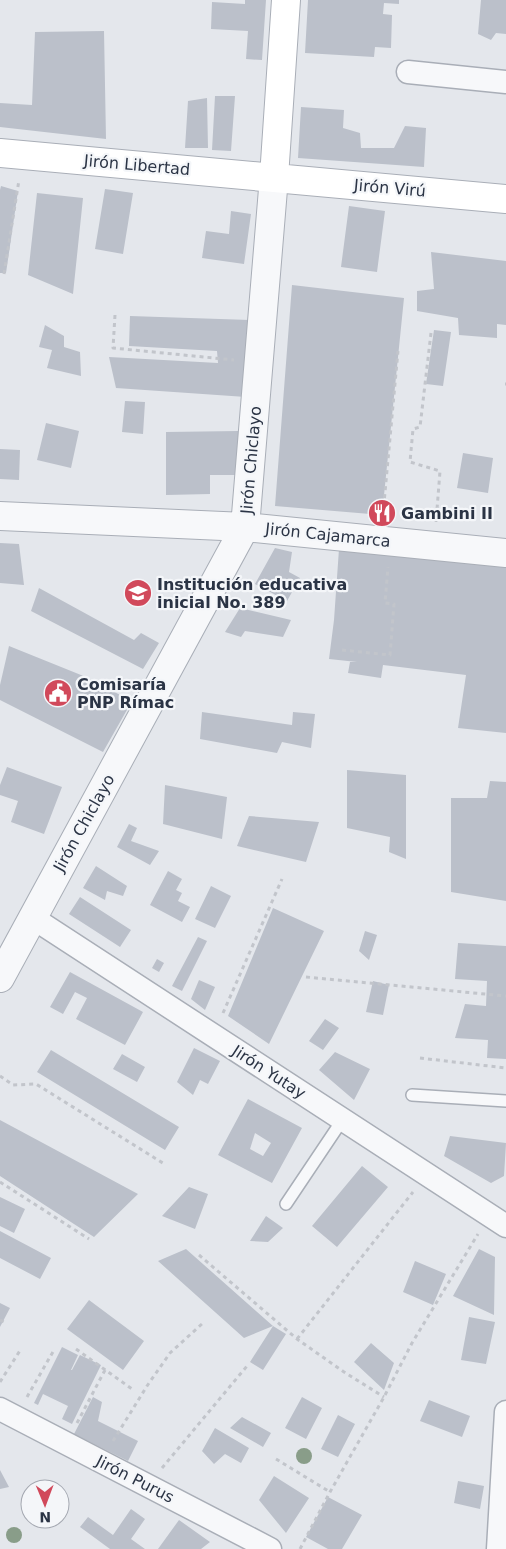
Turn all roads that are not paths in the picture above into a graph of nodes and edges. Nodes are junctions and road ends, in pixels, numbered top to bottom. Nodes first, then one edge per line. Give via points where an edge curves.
1 (286, 0) edge
2 (408, 72) dead end
3 (506, 82) edge
4 (11, 154) edge
5 (274, 177) junction
6 (506, 199) edge
7 (0, 516) edge
8 (245, 527) junction
9 (506, 553) edge
10 (33, 918) junction
11 (0, 978) edge
12 (412, 1095) dead end
13 (506, 1101) edge
14 (342, 1119) junction
15 (286, 1204) dead end
16 (498, 1220) edge
17 (8, 1413) edge
18 (506, 1424) edge
19 (503, 1515) edge
20 (270, 1549) edge
21 (498, 1549) edge

1 - 5 main road, Jirón Chiclayo
2 - 3 street
4 - 5 main road, Jirón Libertad
5 - 6 main road, Jirón Virú
5 - 8 street, Jirón Chiclayo
7 - 8 street, Jirón Cajamarca
8 - 9 street, Jirón Cajamarca
8 - 10 street, Jirón Chiclayo
10 - 11 street, Jirón Chiclayo
10 - 14 street, Jirón Yutay
12 - 13 lane
14 - 15 lane
14 - 16 street, Jirón Yutay
17 - 20 street, Jirón Purus
18 - 19 street
19 - 21 street

